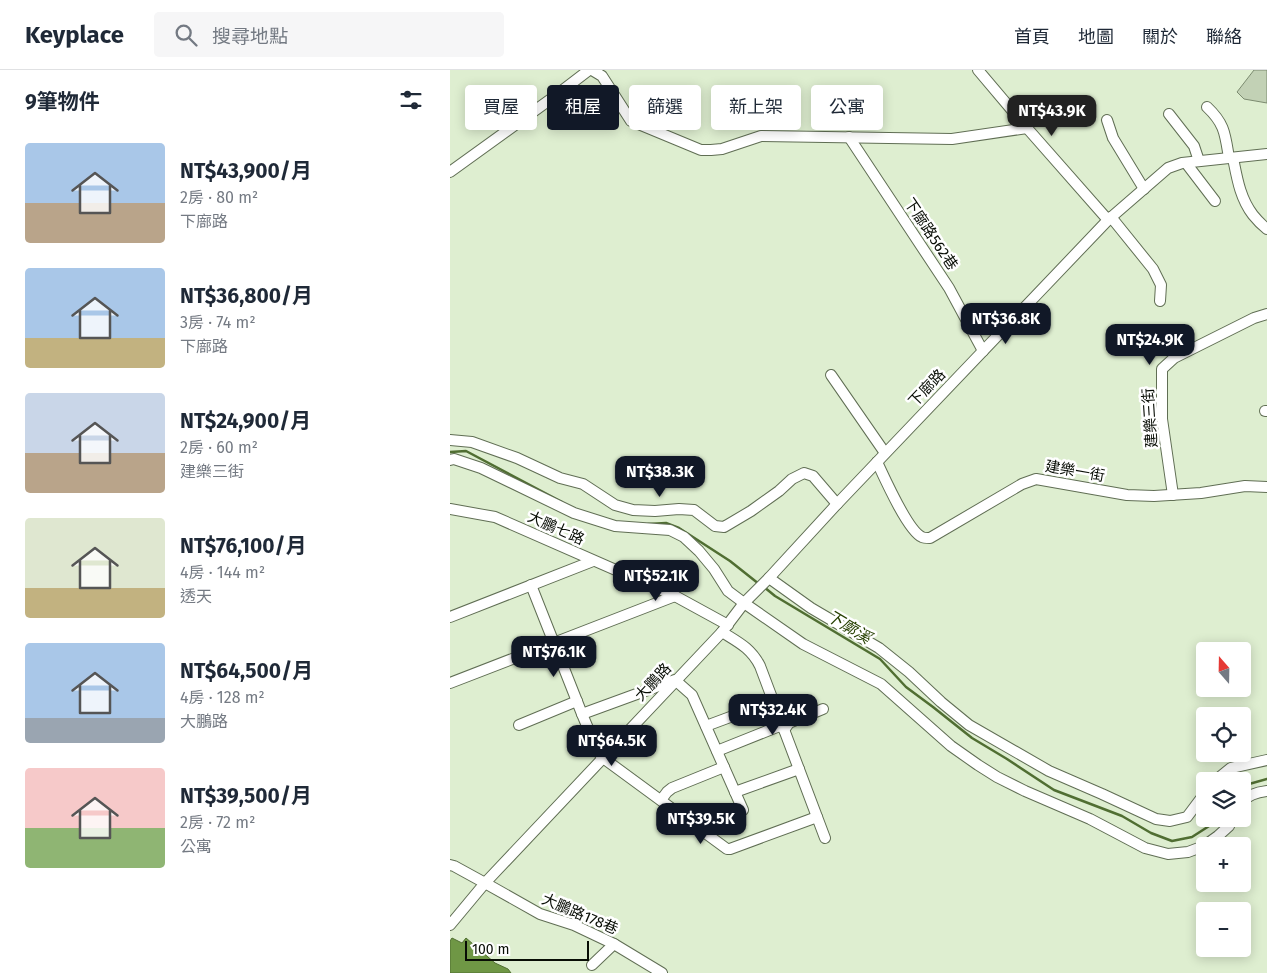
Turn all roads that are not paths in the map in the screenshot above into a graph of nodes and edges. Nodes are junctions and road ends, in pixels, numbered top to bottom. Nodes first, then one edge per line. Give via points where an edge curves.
1 (590, 70) edge
2 (978, 70) edge
3 (1207, 107) dead end
4 (1169, 114) dead end
5 (1107, 120) dead end
6 (1027, 128) junction
7 (849, 137) junction
8 (1267, 154) edge
9 (1231, 158) junction
10 (1199, 161) junction
11 (1186, 163) junction
12 (450, 172) edge
13 (1144, 189) junction
14 (1215, 201) dead end
15 (1110, 218) junction
16 (1267, 229) edge
17 (1160, 301) dead end
18 (1267, 314) edge
19 (983, 351) junction
20 (831, 375) dead end
21 (450, 440) edge
22 (885, 453) junction
23 (450, 460) edge
24 (877, 462) junction
25 (1267, 486) edge
26 (1173, 495) junction
27 (837, 504) junction
28 (450, 509) edge
29 (593, 561) junction
30 (769, 578) junction
31 (531, 585) junction
32 (755, 592) joint
33 (675, 596) junction
34 (744, 603) junction
35 (450, 617) edge
36 (725, 628) junction
37 (553, 643) junction
38 (675, 680) junction
39 (450, 684) edge
40 (577, 701) junction
41 (773, 701) junction
42 (823, 709) dead end
43 (582, 714) junction
44 (519, 726) dead end
45 (706, 726) junction
46 (783, 727) junction
47 (717, 751) junction
48 (603, 758) junction
49 (1267, 760) edge
50 (724, 767) junction
51 (799, 769) junction
52 (1225, 772) edge
53 (1267, 791) edge
54 (735, 792) junction
55 (1251, 796) edge
56 (661, 800) junction
57 (1196, 804) edge
58 (743, 810) dead end
59 (817, 817) junction
60 (1228, 827) edge
61 (825, 838) dead end
62 (450, 866) edge
63 (486, 883) junction
64 (450, 925) edge
65 (614, 944) junction
66 (592, 965) dead end
67 (662, 973) edge

1 - 7 street via 602,76 631,121 701,150 722,148 761,136
1 - 12 street
2 - 6 street
3 - 9 street via 1222,124
4 - 10 street via 1194,146
5 - 13 street via 1113,138
6 - 7 street via 952,139
6 - 15 street
7 - 19 street, 下廍路562巷 via 949,288
8 - 9 street, 下廍路
9 - 10 street, 下廍路
9 - 16 street via 1245,203
10 - 11 street, 下廍路
11 - 13 street, 下廍路 via 1168,168
11 - 14 street
13 - 15 street, 下廍路
15 - 17 street via 1153,269 1160,285
15 - 19 street, 下廍路
18 - 26 street, 建樂三街 via 1174,358 1162,368 1162,419
19 - 22 street, 下廍路
20 - 22 street
21 - 27 street via 472,442 560,478 583,484 615,505 633,510 694,510 714,526 731,524 804,473 813,476
22 - 24 street, 下廍路
23 - 34 street via 481,468 574,513 615,526 670,530 699,550 728,591
24 - 26 street, 建樂一街 via 903,513 922,537 930,538 1029,480 1127,495
24 - 27 street, 下廍路
25 - 26 street, 建樂一街
27 - 30 street, 下廍路
28 - 29 street, 大鵬七路 via 495,517
29 - 31 street
29 - 33 street, 大鵬七路
30 - 32 street, 下廍路
30 - 57 street via 811,608 880,648 969,725 1049,771 1156,819 1170,821 1187,816
31 - 35 street
31 - 37 street
32 - 34 street, 大鵬路
33 - 36 street, 大鵬七路
33 - 37 street
34 - 36 street, 大鵬路
34 - 60 street via 804,644 881,684 951,746 997,777 1145,848 1168,854 1188,852 1204,846
36 - 38 street, 大鵬路
36 - 41 street, 大鵬七路 via 755,656
37 - 39 street
37 - 40 street
38 - 43 street
38 - 45 street via 692,695
38 - 48 street, 大鵬路
40 - 43 street
40 - 44 street
41 - 45 street
41 - 46 street, 大鵬七路
42 - 46 street
43 - 48 street
45 - 47 street
46 - 47 street
46 - 51 street, 大鵬七路
47 - 50 street
48 - 56 street
48 - 63 street, 大鵬路
49 - 52 street via 1230,768
50 - 54 street
50 - 56 street via 672,788
51 - 54 street
51 - 59 street, 大鵬七路
53 - 55 street
54 - 58 street
56 - 59 street via 726,849
59 - 61 street, 大鵬七路
62 - 63 street, 大鵬路178巷
63 - 64 street, 大鵬路
63 - 65 street, 大鵬路178巷 via 540,914 574,925
65 - 66 street
65 - 67 street, 大鵬路178巷

